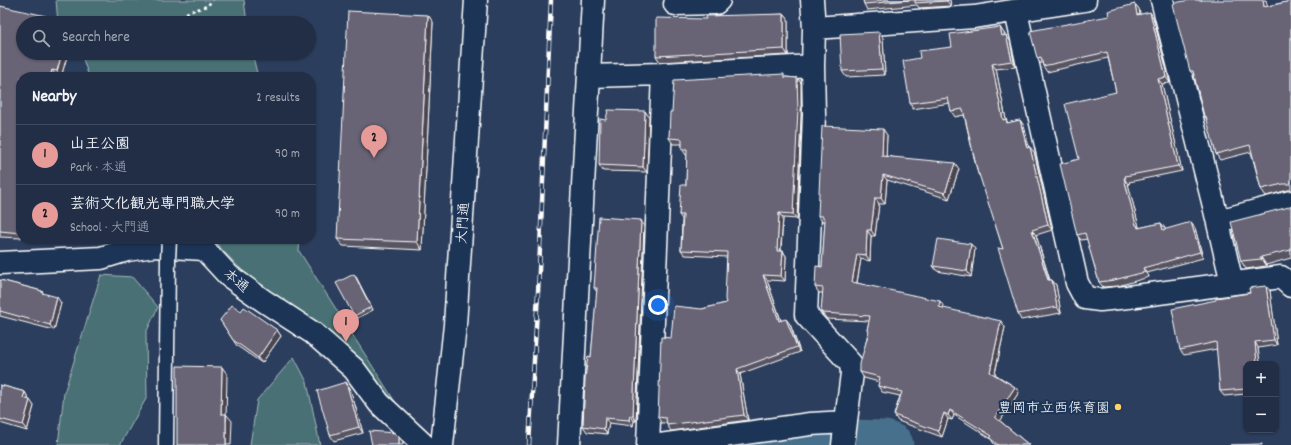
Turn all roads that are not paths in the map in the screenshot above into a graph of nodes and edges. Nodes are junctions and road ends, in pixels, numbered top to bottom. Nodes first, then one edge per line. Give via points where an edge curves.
1 (476, 0) edge
2 (593, 0) edge
3 (719, 0) edge
4 (812, 0) edge
5 (1085, 0) edge
6 (1162, 0) edge
7 (675, 4) dead end
8 (972, 9) edge
9 (1016, 12) junction
10 (814, 28) junction
11 (813, 66) junction
12 (663, 74) junction
13 (589, 76) junction
14 (1291, 202) edge
15 (1218, 222) junction
16 (168, 244) edge
17 (203, 244) edge
18 (0, 263) edge
19 (1232, 283) junction
20 (1291, 286) edge
21 (846, 422) junction
22 (166, 445) edge
23 (424, 445) edge
24 (442, 445) edge
25 (569, 445) edge
26 (648, 445) edge
27 (660, 445) edge
28 (843, 445) edge

1 - 24 street, 大門通 via 455,324
2 - 13 street
3 - 7 street via 716,3
4 - 10 street
5 - 9 street
6 - 15 street
8 - 9 street
8 - 10 street
9 - 19 street via 1077,283 1085,298 1121,298
10 - 11 street
11 - 12 street
11 - 21 street via 814,116 806,315 851,364
12 - 13 street
12 - 26 street
13 - 25 street
14 - 15 street
15 - 19 street
16 - 22 lane, bridge
17 - 18 street, 本通 via 154,246 127,250 101,258
17 - 23 street, 本通 via 230,276 313,333 354,369 379,403
19 - 20 street via 1281,276
21 - 27 street via 810,424
21 - 28 street

